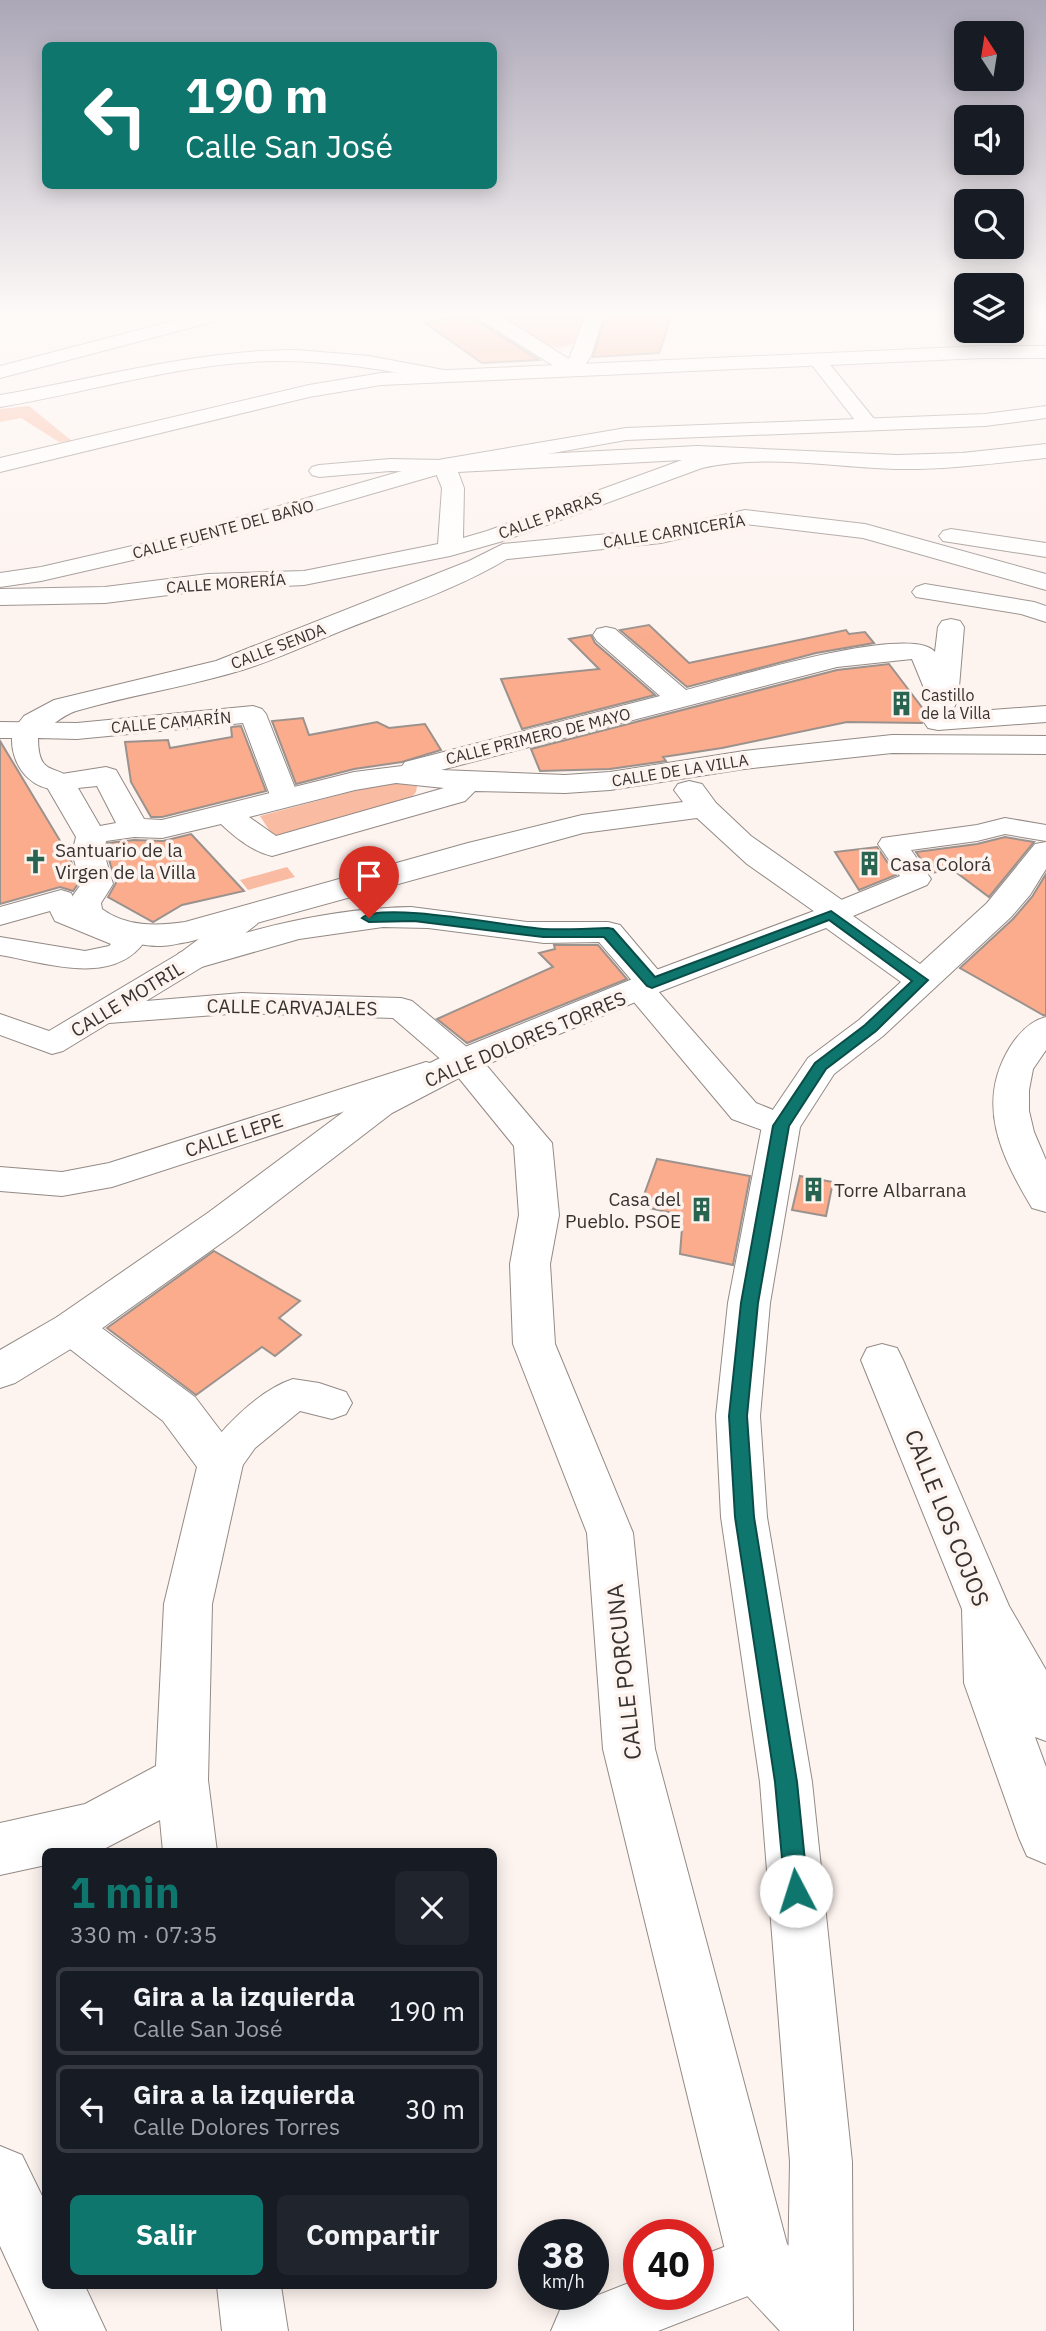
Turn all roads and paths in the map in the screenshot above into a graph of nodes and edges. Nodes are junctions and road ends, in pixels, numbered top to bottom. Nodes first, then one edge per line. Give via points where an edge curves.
1 (172, 424) edge
2 (868, 424) joint
3 (877, 424) edge
4 (988, 424) edge
5 (1046, 451) edge
6 (730, 455) junction
7 (1022, 455) junction
8 (0, 465) edge
9 (444, 466) junction
10 (319, 471) dead end
11 (865, 531) junction
12 (500, 544) junction
13 (450, 549) junction
14 (1046, 550) edge
15 (0, 580) edge
16 (1046, 582) edge
17 (925, 592) dead end
18 (0, 597) edge
19 (1046, 614) edge
20 (951, 627) dead end
21 (606, 635) dead end
22 (680, 699) junction
23 (943, 705) junction
24 (1036, 715) edge
25 (0, 730) edge
26 (26, 731) junction
27 (892, 744) junction
28 (1046, 745) edge
29 (828, 751) junction
30 (396, 774) junction
31 (59, 782) junction
32 (467, 782) junction
33 (285, 798) junction
34 (704, 808) junction
35 (228, 813) junction
36 (134, 828) junction
37 (1046, 833) edge
38 (91, 837) junction
39 (1046, 851) edge
40 (834, 914) junction
41 (0, 916) edge
42 (246, 918) junction
43 (0, 946) edge
44 (191, 960) junction
45 (920, 980) junction
46 (646, 986) junction
47 (102, 1014) junction
48 (0, 1024) edge
49 (1046, 1028) edge
50 (463, 1061) junction
51 (781, 1126) junction
52 (0, 1179) edge
53 (1046, 1198) edge
54 (72, 1328) junction
55 (882, 1360) dead end
56 (0, 1371) edge
57 (332, 1403) dead end
58 (220, 1464) junction
59 (986, 1609) junction
60 (1046, 1718) edge
61 (182, 1780) junction
62 (1046, 1838) edge
63 (190, 1848) edge
64 (0, 1849) edge
65 (0, 2177) edge
66 (760, 2262) junction
67 (42, 2266) edge
68 (714, 2280) edge
69 (52, 2289) edge
70 (249, 2289) edge
71 (636, 2310) edge
72 (820, 2329) edge
73 (73, 2331) edge
74 (255, 2331) edge
75 (581, 2331) edge

1 - 8 street
2 - 3 street
2 - 9 street via 626,434
4 - 7 street
5 - 7 street
6 - 7 street via 897,463
6 - 9 street via 624,455
6 - 12 street, CALLE PARRAS via 695,463
9 - 10 street
9 - 13 street via 453,488
9 - 15 street, CALLE FUENTE DEL BAÑO via 172,544
11 - 12 street, CALLE CARNICERÍA via 745,517 661,536
11 - 14 street via 938,534
11 - 16 street, CALLE CARNICERÍA
12 - 13 street, CALLE PARRAS
12 - 26 street, CALLE SENDA via 396,600 226,667 64,706
13 - 18 street, CALLE MORERÍA via 304,578 208,582 105,595
17 - 19 street
20 - 23 street
21 - 22 street
22 - 23 street, CALLE PRIMERO DE MAYO via 836,659 913,650 923,654
22 - 30 street, CALLE PRIMERO DE MAYO
23 - 24 street
24 - 27 street via 918,724 899,733
25 - 26 street, CALLE CAMARÍN
26 - 31 street via 29,763 43,779
26 - 33 street, CALLE CAMARÍN via 77,731 253,715
27 - 28 street, CALLE DE LA VILLA
27 - 29 street, CALLE DE LA VILLA
29 - 32 street, CALLE DE LA VILLA via 590,783
29 - 34 street via 689,790
30 - 32 street, CALLE DE LA VILLA
30 - 33 street, CALLE DE LA VILLA
31 - 36 street via 106,776
31 - 38 street
32 - 35 street via 454,795 272,847 244,830
33 - 35 street, CALLE DE LA VILLA
34 - 40 street via 748,851
34 - 42 street via 582,824 479,849
35 - 36 street, CALLE DE LA VILLA via 162,829
36 - 38 street, CALLE DE LA VILLA
37 - 40 street, CALLE DOLORES TORRES via 1005,827 892,844 917,879
38 - 42 street via 88,852 97,884 85,903 93,919 130,933 160,936
39 - 45 street via 999,910
40 - 45 street
40 - 46 street, CALLE DOLORES TORRES
41 - 43 street via 61,899 66,915 130,941 119,953 89,961
42 - 44 street, CALLE MOTRIL
44 - 46 street via 305,928 353,919 414,917 543,933 608,932
44 - 47 street, CALLE MOTRIL
45 - 51 street via 821,1066
46 - 50 street, CALLE DOLORES TORRES
46 - 51 street via 744,1111
47 - 48 street, CALLE MOTRIL via 52,1044
47 - 50 street, CALLE CARVAJALES via 242,1003 401,1007
49 - 53 street via 1026,1049 1010,1083 1009,1102 1018,1146
50 - 52 street, CALLE LEPE via 112,1175 62,1184
50 - 54 street, CALLE DOLORES TORRES via 379,1104
50 - 66 street, CALLE PORCUNA via 533,1143 539,1215 530,1264 534,1344 610,1533 629,1749
51 - 72 street via 749,1303 738,1416 744,1517 786,1782 821,2162
54 - 56 street, CALLE DOLORES TORRES
54 - 58 street via 179,1409
55 - 59 street, CALLE LOS COJOS
57 - 58 street via 292,1394 240,1437
58 - 61 street via 188,1604
59 - 60 street
59 - 62 street, CALLE LOS COJOS via 989,1683
61 - 63 street
61 - 64 street via 93,1828
65 - 67 street
66 - 68 street
66 - 72 street, CALLE PORCUNA
69 - 73 street
70 - 74 street
71 - 75 street

